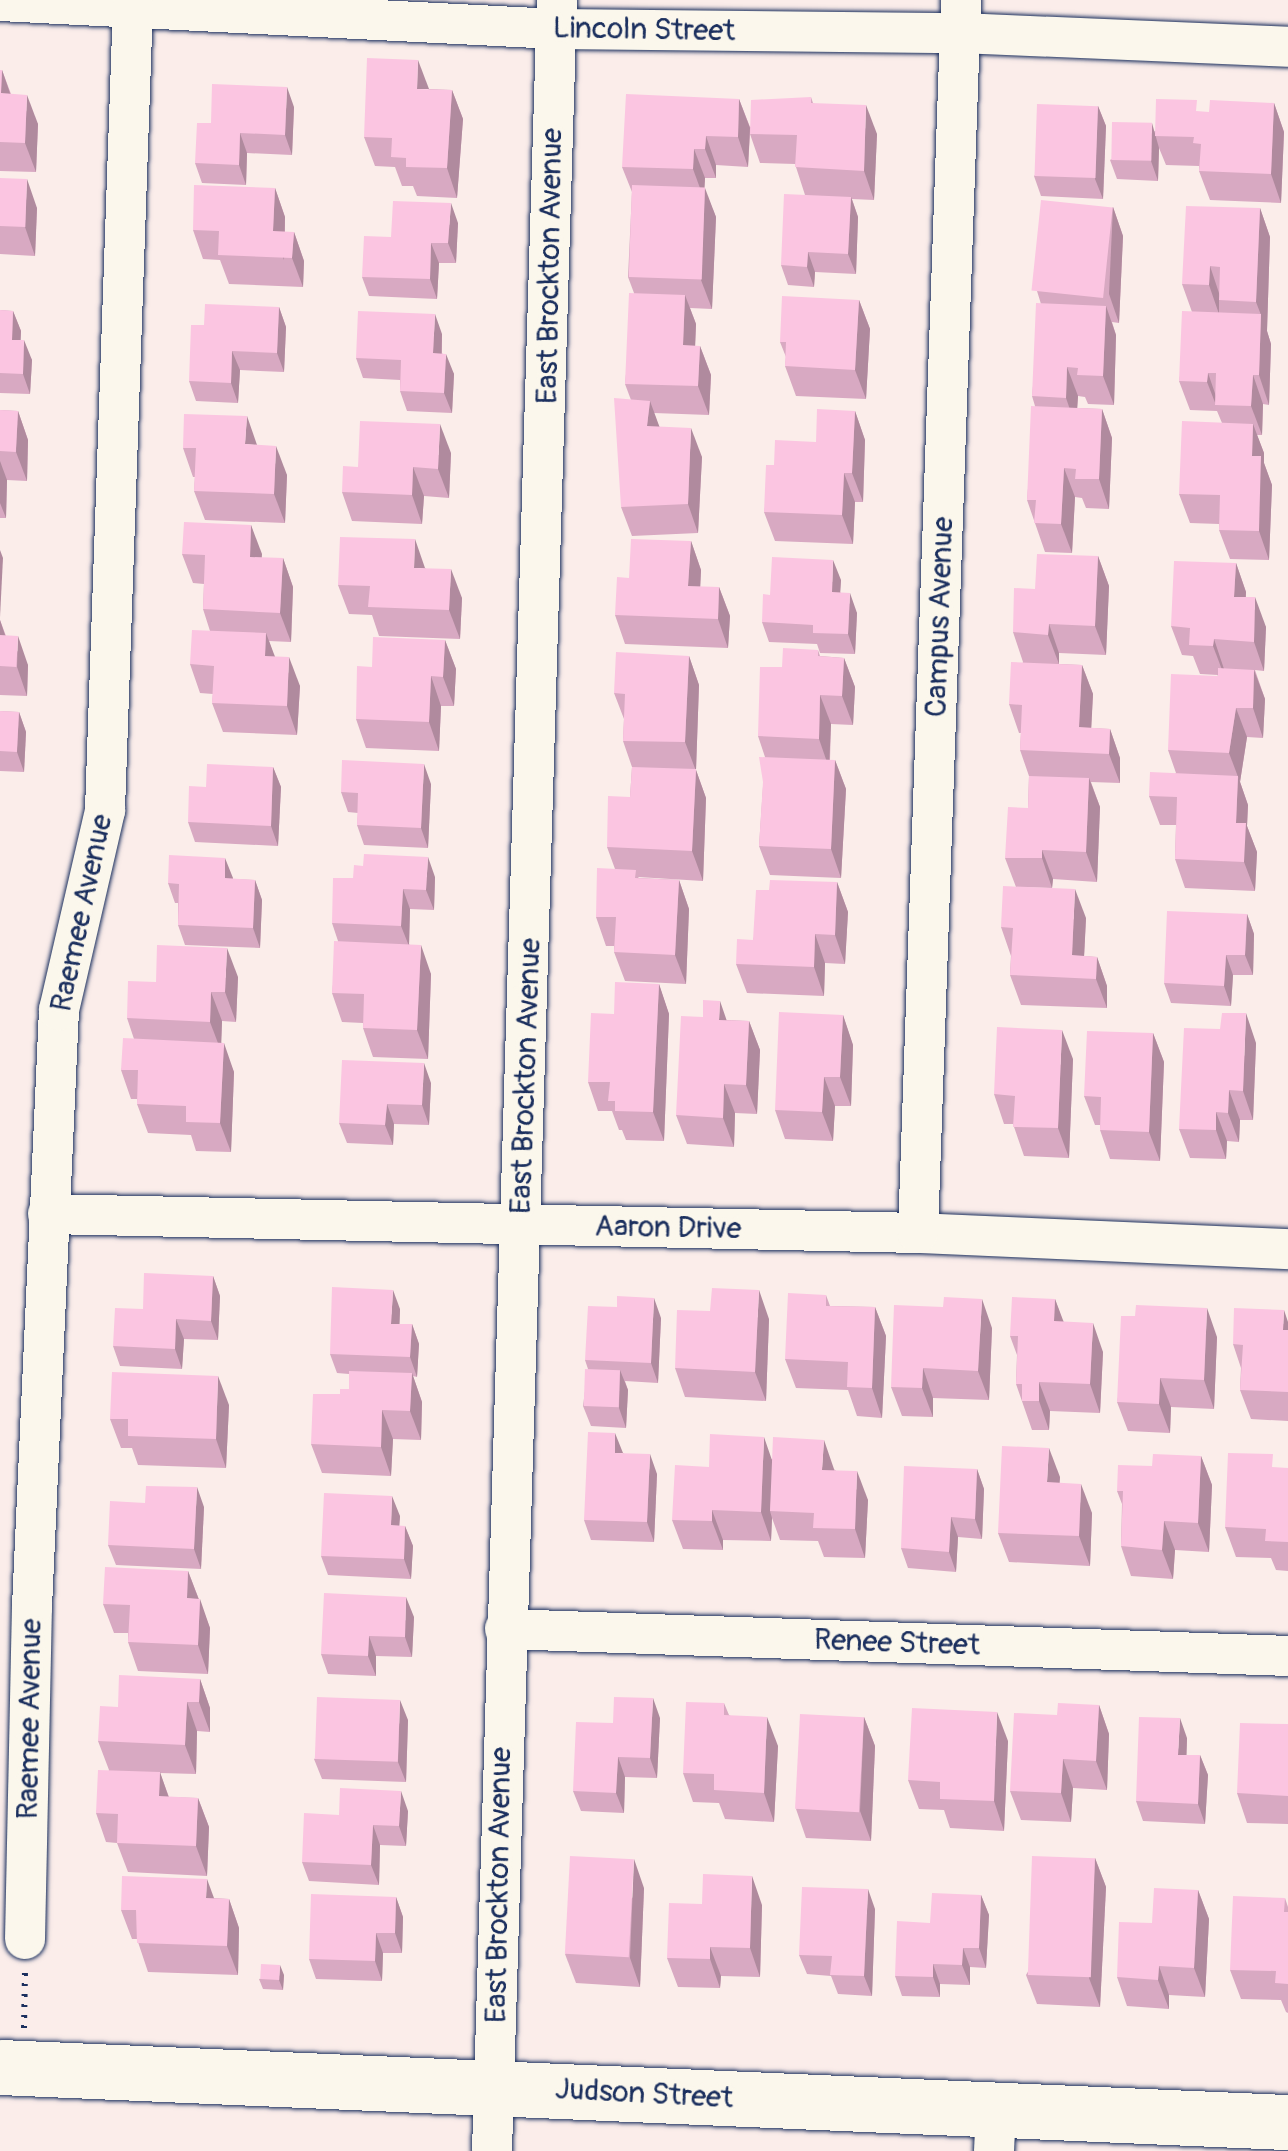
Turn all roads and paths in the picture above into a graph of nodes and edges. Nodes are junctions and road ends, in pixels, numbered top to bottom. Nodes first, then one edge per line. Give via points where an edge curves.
1 (0, 1) edge
2 (133, 6) junction
3 (557, 15) edge
4 (961, 16) edge
5 (1288, 47) edge
6 (48, 1214) junction
7 (521, 1224) junction
8 (918, 1233) junction
9 (1288, 1249) edge
10 (16, 1606) edge
11 (505, 1629) junction
12 (1288, 1656) edge
13 (25, 1939) joint
14 (12, 2068) edge
15 (494, 2087) junction
16 (1288, 2122) edge
17 (995, 2130) edge
18 (492, 2151) edge

1 - 2 street, Lincoln Street
2 - 3 street, Lincoln Street
2 - 6 street, Raemee Avenue via 105,810 59,1010
3 - 4 street, Lincoln Street
3 - 7 street, East Brockton Avenue
4 - 5 street, Lincoln Street
4 - 8 street, Campus Avenue
6 - 7 street, Aaron Drive
6 - 10 street, Raemee Avenue
7 - 8 street, Aaron Drive
7 - 11 street, East Brockton Avenue
8 - 9 street, Aaron Drive
10 - 13 street, Raemee Avenue
11 - 12 street, Renee Street
11 - 15 street, East Brockton Avenue
13 - 14 path
14 - 15 main road, Judson Street
15 - 17 main road, Judson Street
15 - 18 street, East Brockton Avenue
16 - 17 main road, Judson Street

